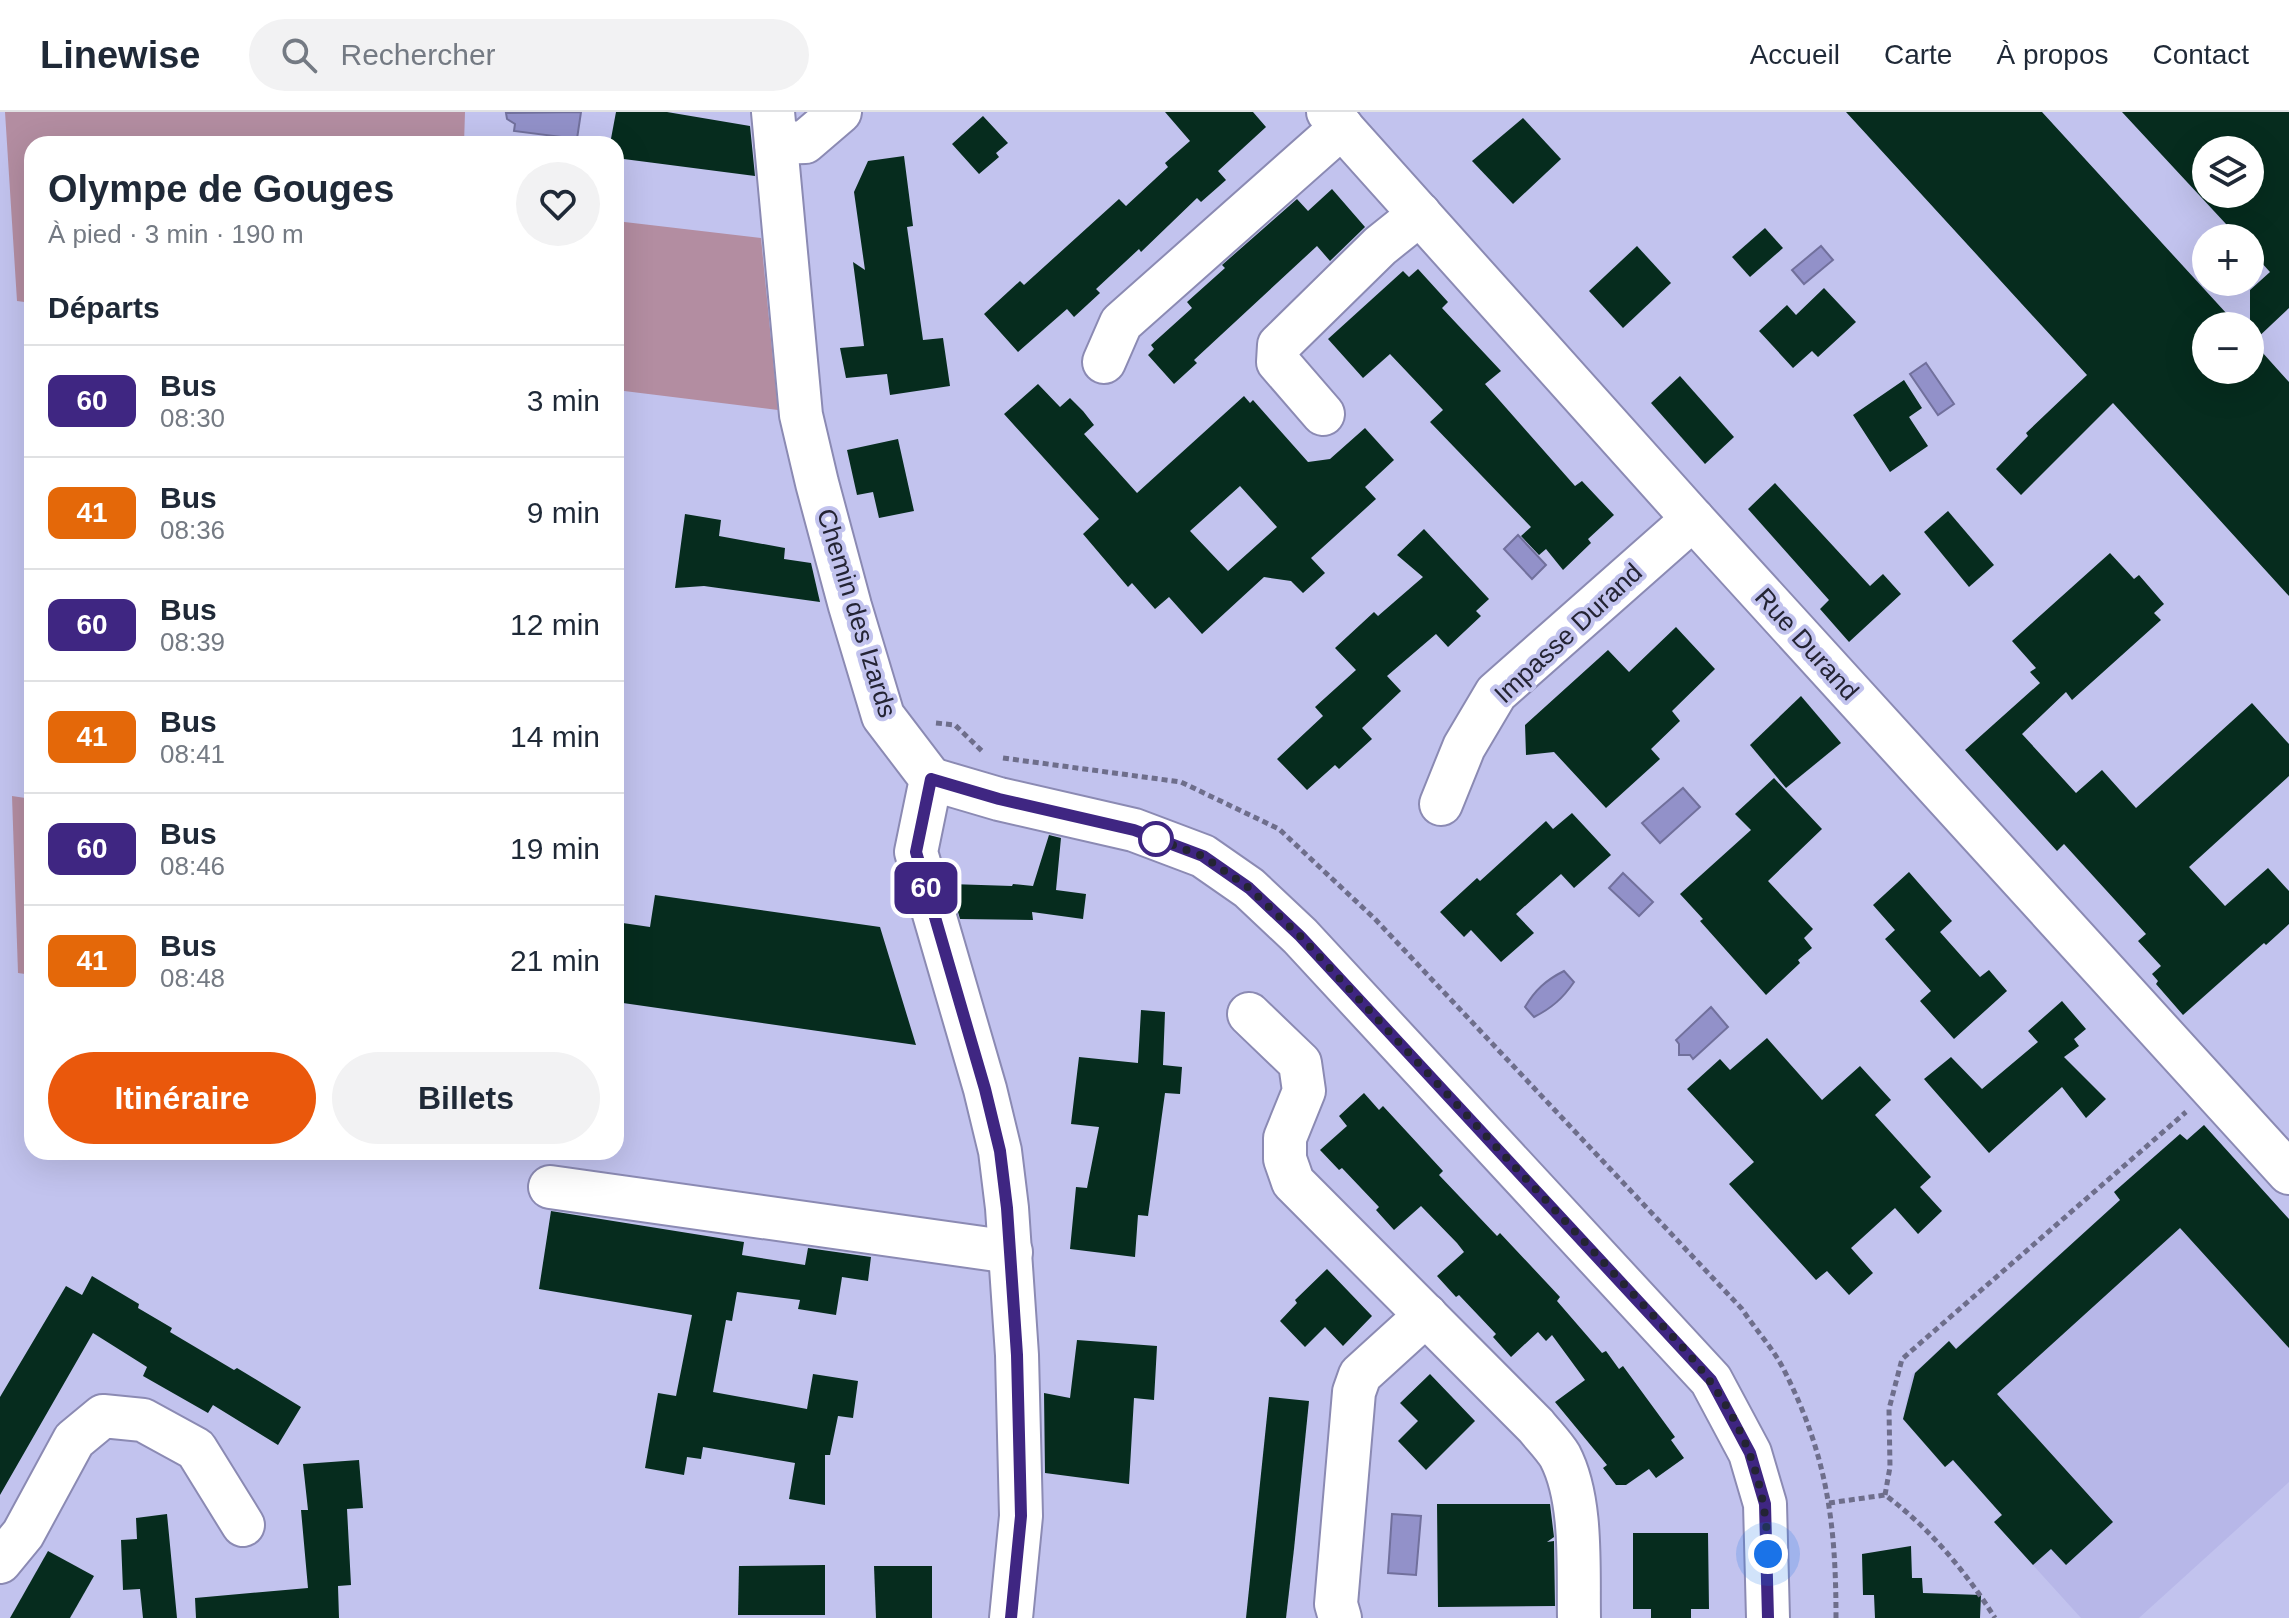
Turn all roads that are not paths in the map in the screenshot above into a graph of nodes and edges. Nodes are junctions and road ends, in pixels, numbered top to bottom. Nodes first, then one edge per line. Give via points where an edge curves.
1 (840, 112) edge
2 (1335, 120) edge
3 (774, 127) edge
4 (1420, 214) junction
5 (1104, 362) dead end
6 (1323, 414) dead end
7 (1693, 519) junction
8 (931, 779) junction
9 (1441, 804) dead end
10 (1249, 1014) dead end
11 (2289, 1173) edge
12 (550, 1187) dead end
13 (1011, 1252) junction
14 (1426, 1315) junction
15 (243, 1525) dead end
16 (0, 1562) edge
17 (1011, 1618) edge
18 (1340, 1618) edge
19 (1579, 1618) edge
20 (1768, 1618) edge

1 - 3 street via 805,142
2 - 4 street, Rue Durand
2 - 5 street via 1121,323
3 - 8 street, Chemin des Izards via 801,415 817,483 883,716
4 - 6 street via 1279,345 1278,362
4 - 7 street, Rue Durand
7 - 9 street, Impasse Durand via 1496,693 1464,747
7 - 11 street, Rue Durand
8 - 13 street via 916,852 1000,1151
8 - 20 street via 1134,830 1203,856 1249,888 1300,936 1711,1380 1750,1453 1765,1504
10 - 14 street via 1300,1063 1304,1091 1285,1138 1293,1182
12 - 13 street
13 - 17 street via 1021,1516
14 - 18 street via 1360,1375 1354,1392 1336,1604
14 - 19 street via 1560,1456 1576,1520
15 - 16 street via 196,1449 143,1420 103,1416 74,1440 23,1534

